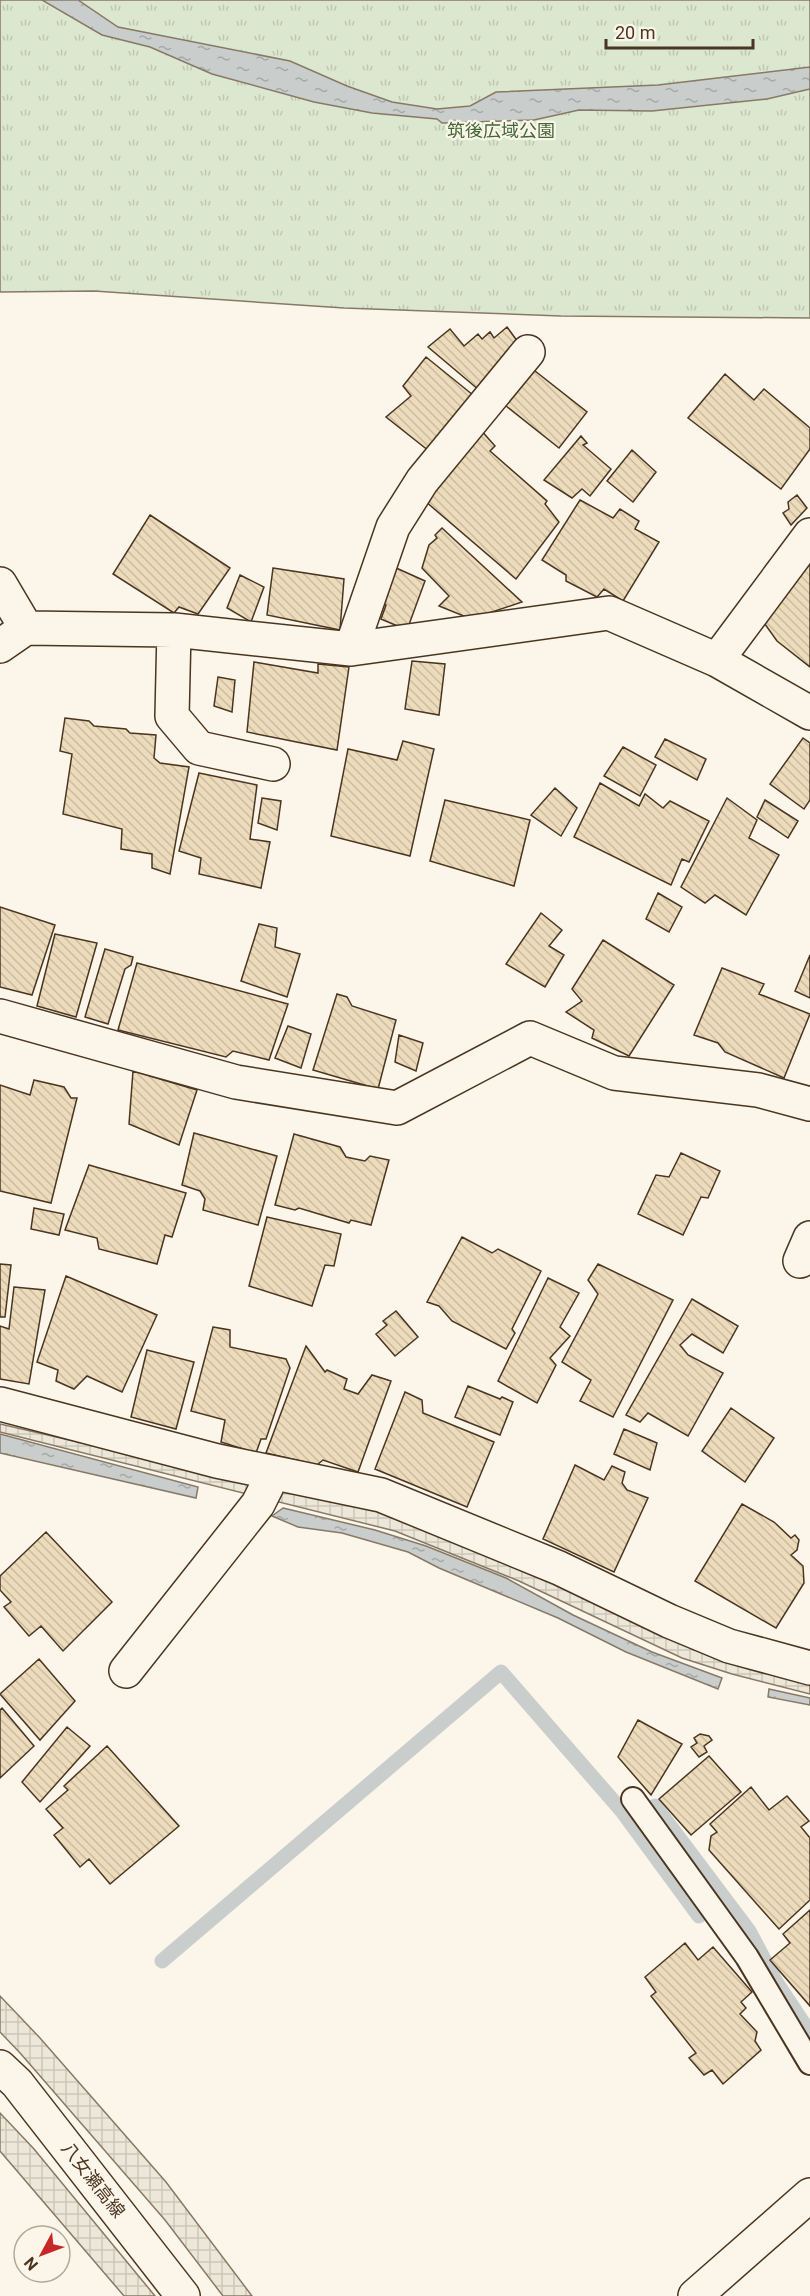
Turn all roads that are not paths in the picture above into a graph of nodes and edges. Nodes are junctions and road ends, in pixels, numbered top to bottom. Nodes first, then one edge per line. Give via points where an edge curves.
1 (528, 352) dead end
2 (810, 535) edge
3 (0, 584) edge
4 (26, 628) junction
5 (174, 630) junction
6 (0, 646) edge
7 (351, 649) junction
8 (717, 660) junction
9 (810, 713) edge
10 (273, 764) dead end
11 (0, 1016) edge
12 (810, 1104) edge
13 (0, 1404) edge
14 (269, 1472) junction
15 (810, 1668) edge
16 (126, 1671) dead end
17 (633, 1799) dead end
18 (810, 2063) edge
19 (0, 2067) edge
20 (810, 2195) edge
21 (183, 2296) edge
22 (695, 2296) edge

1 - 7 street via 422,481 393,527
2 - 8 street
3 - 4 street
4 - 5 street
4 - 6 street
5 - 7 street
5 - 10 street via 172,716 199,748
7 - 8 street via 609,614
8 - 9 street
11 - 12 street via 236,1082 397,1108 530,1038 614,1073 759,1090
13 - 14 street
14 - 15 street via 381,1495 559,1568 729,1646
14 - 16 street via 258,1504
17 - 18 lane via 747,1957
19 - 21 street, 八女瀬高線
20 - 22 street

